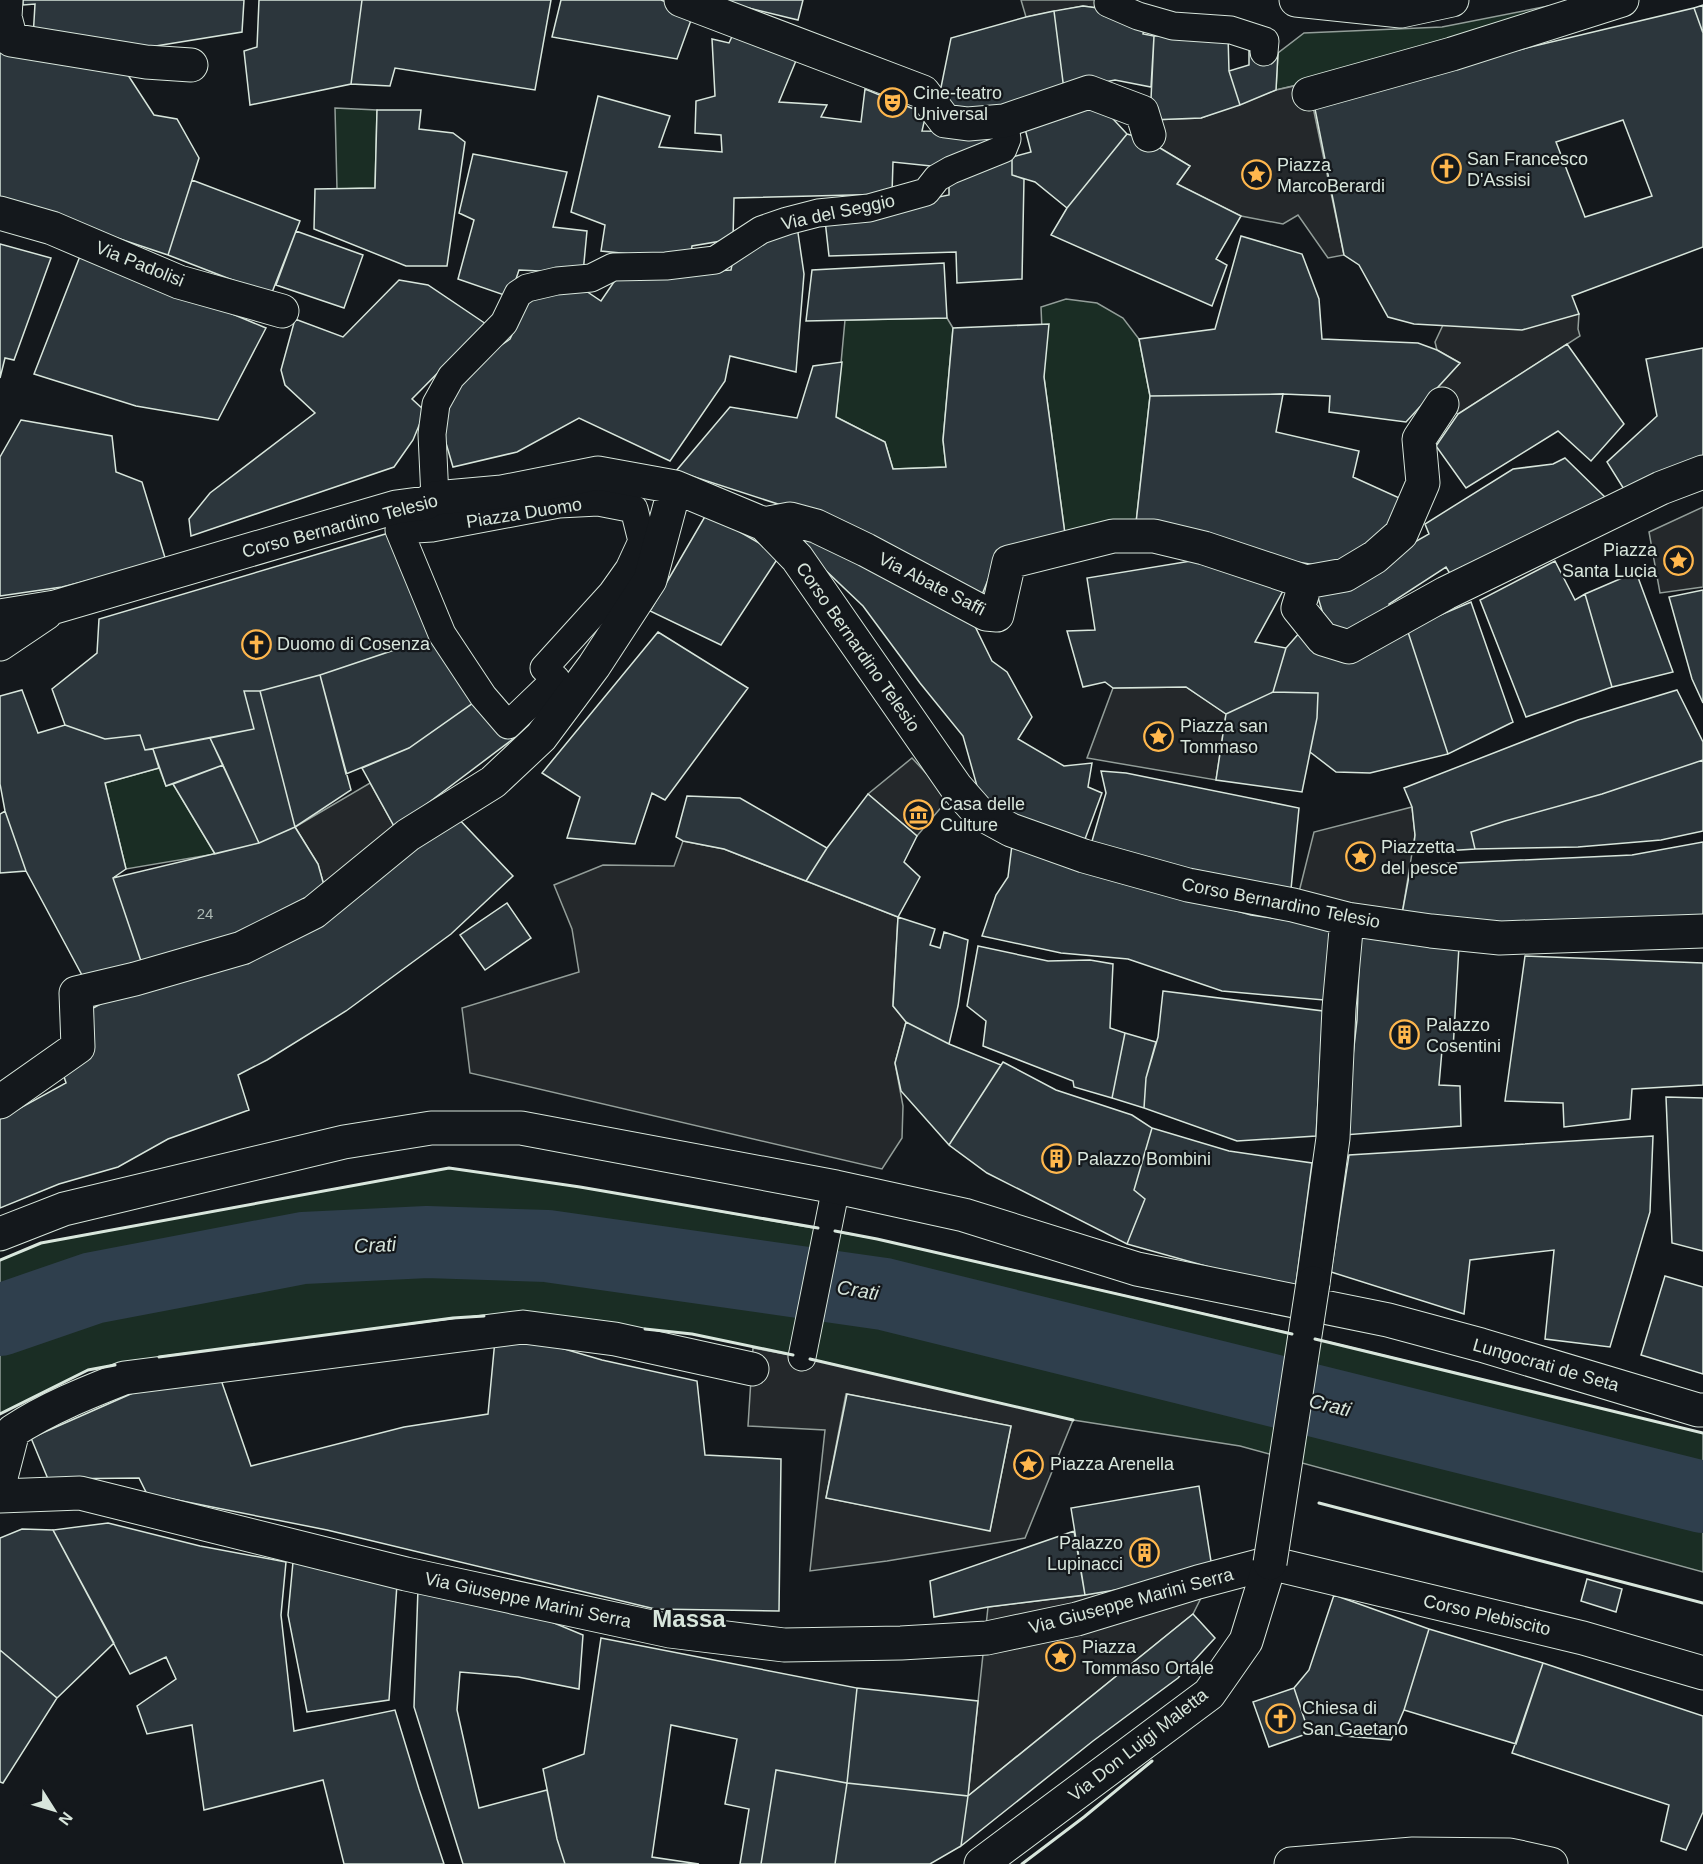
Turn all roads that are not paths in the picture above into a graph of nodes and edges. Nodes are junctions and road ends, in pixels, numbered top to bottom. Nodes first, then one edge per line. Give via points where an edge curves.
1 (6, 0) edge
2 (681, 0) edge
3 (1296, 0) edge
4 (1452, 0) edge
5 (1622, 0) edge
6 (1108, 3) dead end
7 (1263, 52) dead end
8 (191, 65) dead end
9 (1309, 94) dead end
10 (1004, 121) junction
11 (1149, 135) dead end
12 (0, 213) edge
13 (282, 311) dead end
14 (1442, 404) dead end
15 (1703, 472) edge
16 (675, 487) junction
17 (435, 498) junction
18 (764, 524) junction
19 (639, 575) junction
20 (1306, 582) junction
21 (55, 607) junction
22 (0, 616) edge
23 (0, 644) edge
24 (1347, 919) junction
25 (1703, 931) edge
26 (0, 1102) edge
27 (836, 1187) junction
28 (0, 1234) edge
29 (802, 1357) dead end
30 (752, 1369) dead end
31 (1703, 1410) edge
32 (0, 1480) edge
33 (0, 1496) edge
34 (1270, 1563) junction
35 (1703, 1673) edge
36 (981, 1864) edge
37 (1292, 1864) edge
38 (1551, 1864) edge

1 - 8 street via 5,17 11,40 146,62
2 - 10 street via 923,92 945,121
3 - 4 street via 1401,11
5 - 9 street
6 - 7 street via 1173,26 1231,30 1265,41
10 - 11 street via 1089,92 1142,112
10 - 17 street, Via del Seggio via 1007,139 1003,149 951,170 937,178 926,192 869,207 787,221 761,230 715,260 613,267 591,278 527,288 518,294 504,323 451,378 436,404 432,434
12 - 13 street, Via Padolisi via 52,228 179,282
14 - 20 street via 1419,439 1423,483 1401,534 1375,557 1345,575
15 - 20 street via 1660,488 1446,593 1349,647 1323,639 1298,608
16 - 17 street, Corso Bernardino Telesio via 598,473 502,492
16 - 18 street, Corso Bernardino Telesio
16 - 19 street
17 - 21 street, Corso Bernardino Telesio
18 - 20 street, Via Abate Saffi via 790,519 816,526 986,614 997,615 1009,562 1113,536 1154,536 1194,545
18 - 24 street, Corso Bernardino Telesio via 797,558 956,787 978,812 1011,830 1084,856 1188,885
19 - 19 street, Piazza Duomo via 612,593 544,668 556,679 508,725 483,696 442,634 399,530 432,528 559,504 598,502 634,509 642,541
19 - 26 street via 594,666 541,737 493,782 408,835 314,912 242,948 76,993 78,1047
21 - 22 street, Corso Bernardino Telesio
21 - 23 street
24 - 25 street, Corso Bernardino Telesio via 1500,938
24 - 34 street, Via Don Luigi Maletta, bridge via 1333,1138
27 - 28 street, Lungocrati de Seta via 521,1128 431,1128 344,1142 64,1209
27 - 29 street
27 - 31 street, Lungocrati de Seta via 964,1215 1137,1269 1388,1320
30 - 32 street via 615,1339 523,1327 124,1378 82,1394 13,1431
33 - 34 street, Via Giuseppe Marini Serra via 81,1493 406,1574 670,1632 784,1645 987,1638 1077,1619
34 - 35 street, Corso Plebiscito via 1583,1638
34 - 36 street, Via Don Luigi Maletta via 1246,1641 1209,1694
37 - 38 street via 1413,1854 1510,1855

